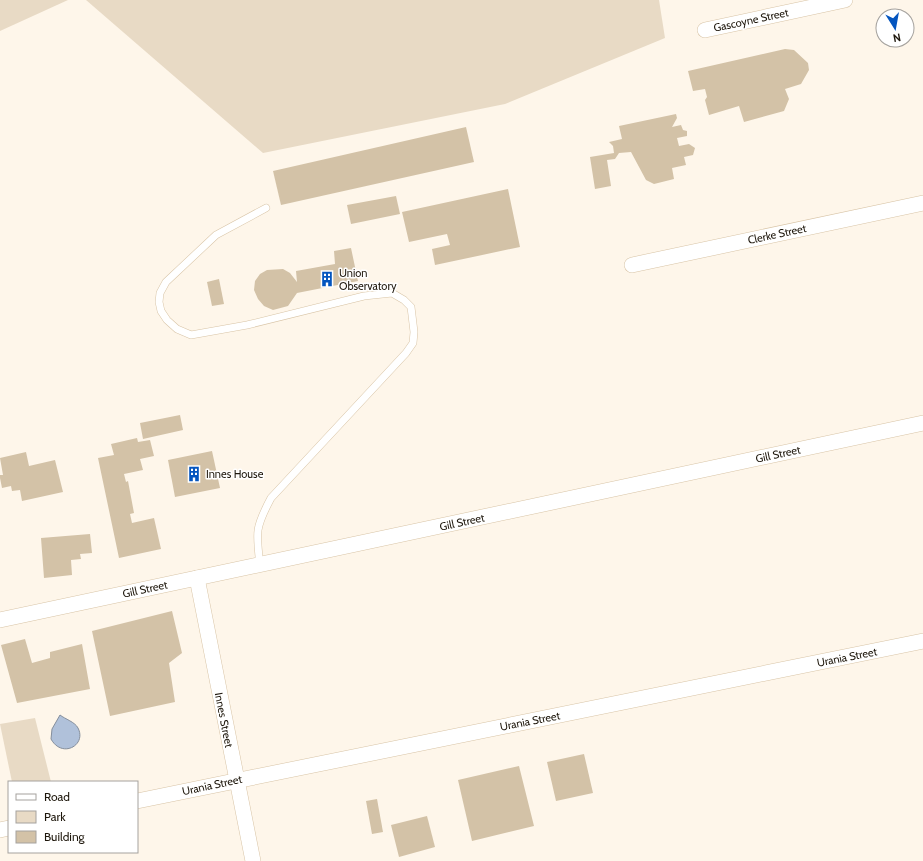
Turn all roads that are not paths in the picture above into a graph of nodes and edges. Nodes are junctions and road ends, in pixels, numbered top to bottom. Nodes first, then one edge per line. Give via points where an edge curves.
1 (845, 0) edge
2 (705, 30) dead end
3 (923, 203) edge
4 (266, 208) dead end
5 (632, 265) dead end
6 (923, 423) edge
7 (260, 565) junction
8 (197, 578) junction
9 (0, 620) edge
10 (923, 641) edge
11 (236, 780) junction
12 (138, 801) edge
13 (253, 861) edge

1 - 2 street, Gascoyne Street
3 - 5 street, Clerke Street
4 - 7 lane via 216,235 166,282 160,293 161,311 177,329 190,335 197,334 247,325 364,296 392,294 411,307 414,332 413,343 406,353 271,498 259,520 256,536
6 - 7 street, Gill Street
7 - 8 street, Gill Street
8 - 9 street, Gill Street
8 - 11 street, Innes Street
10 - 11 street, Urania Street
11 - 12 street, Urania Street
11 - 13 street, Innes Street

